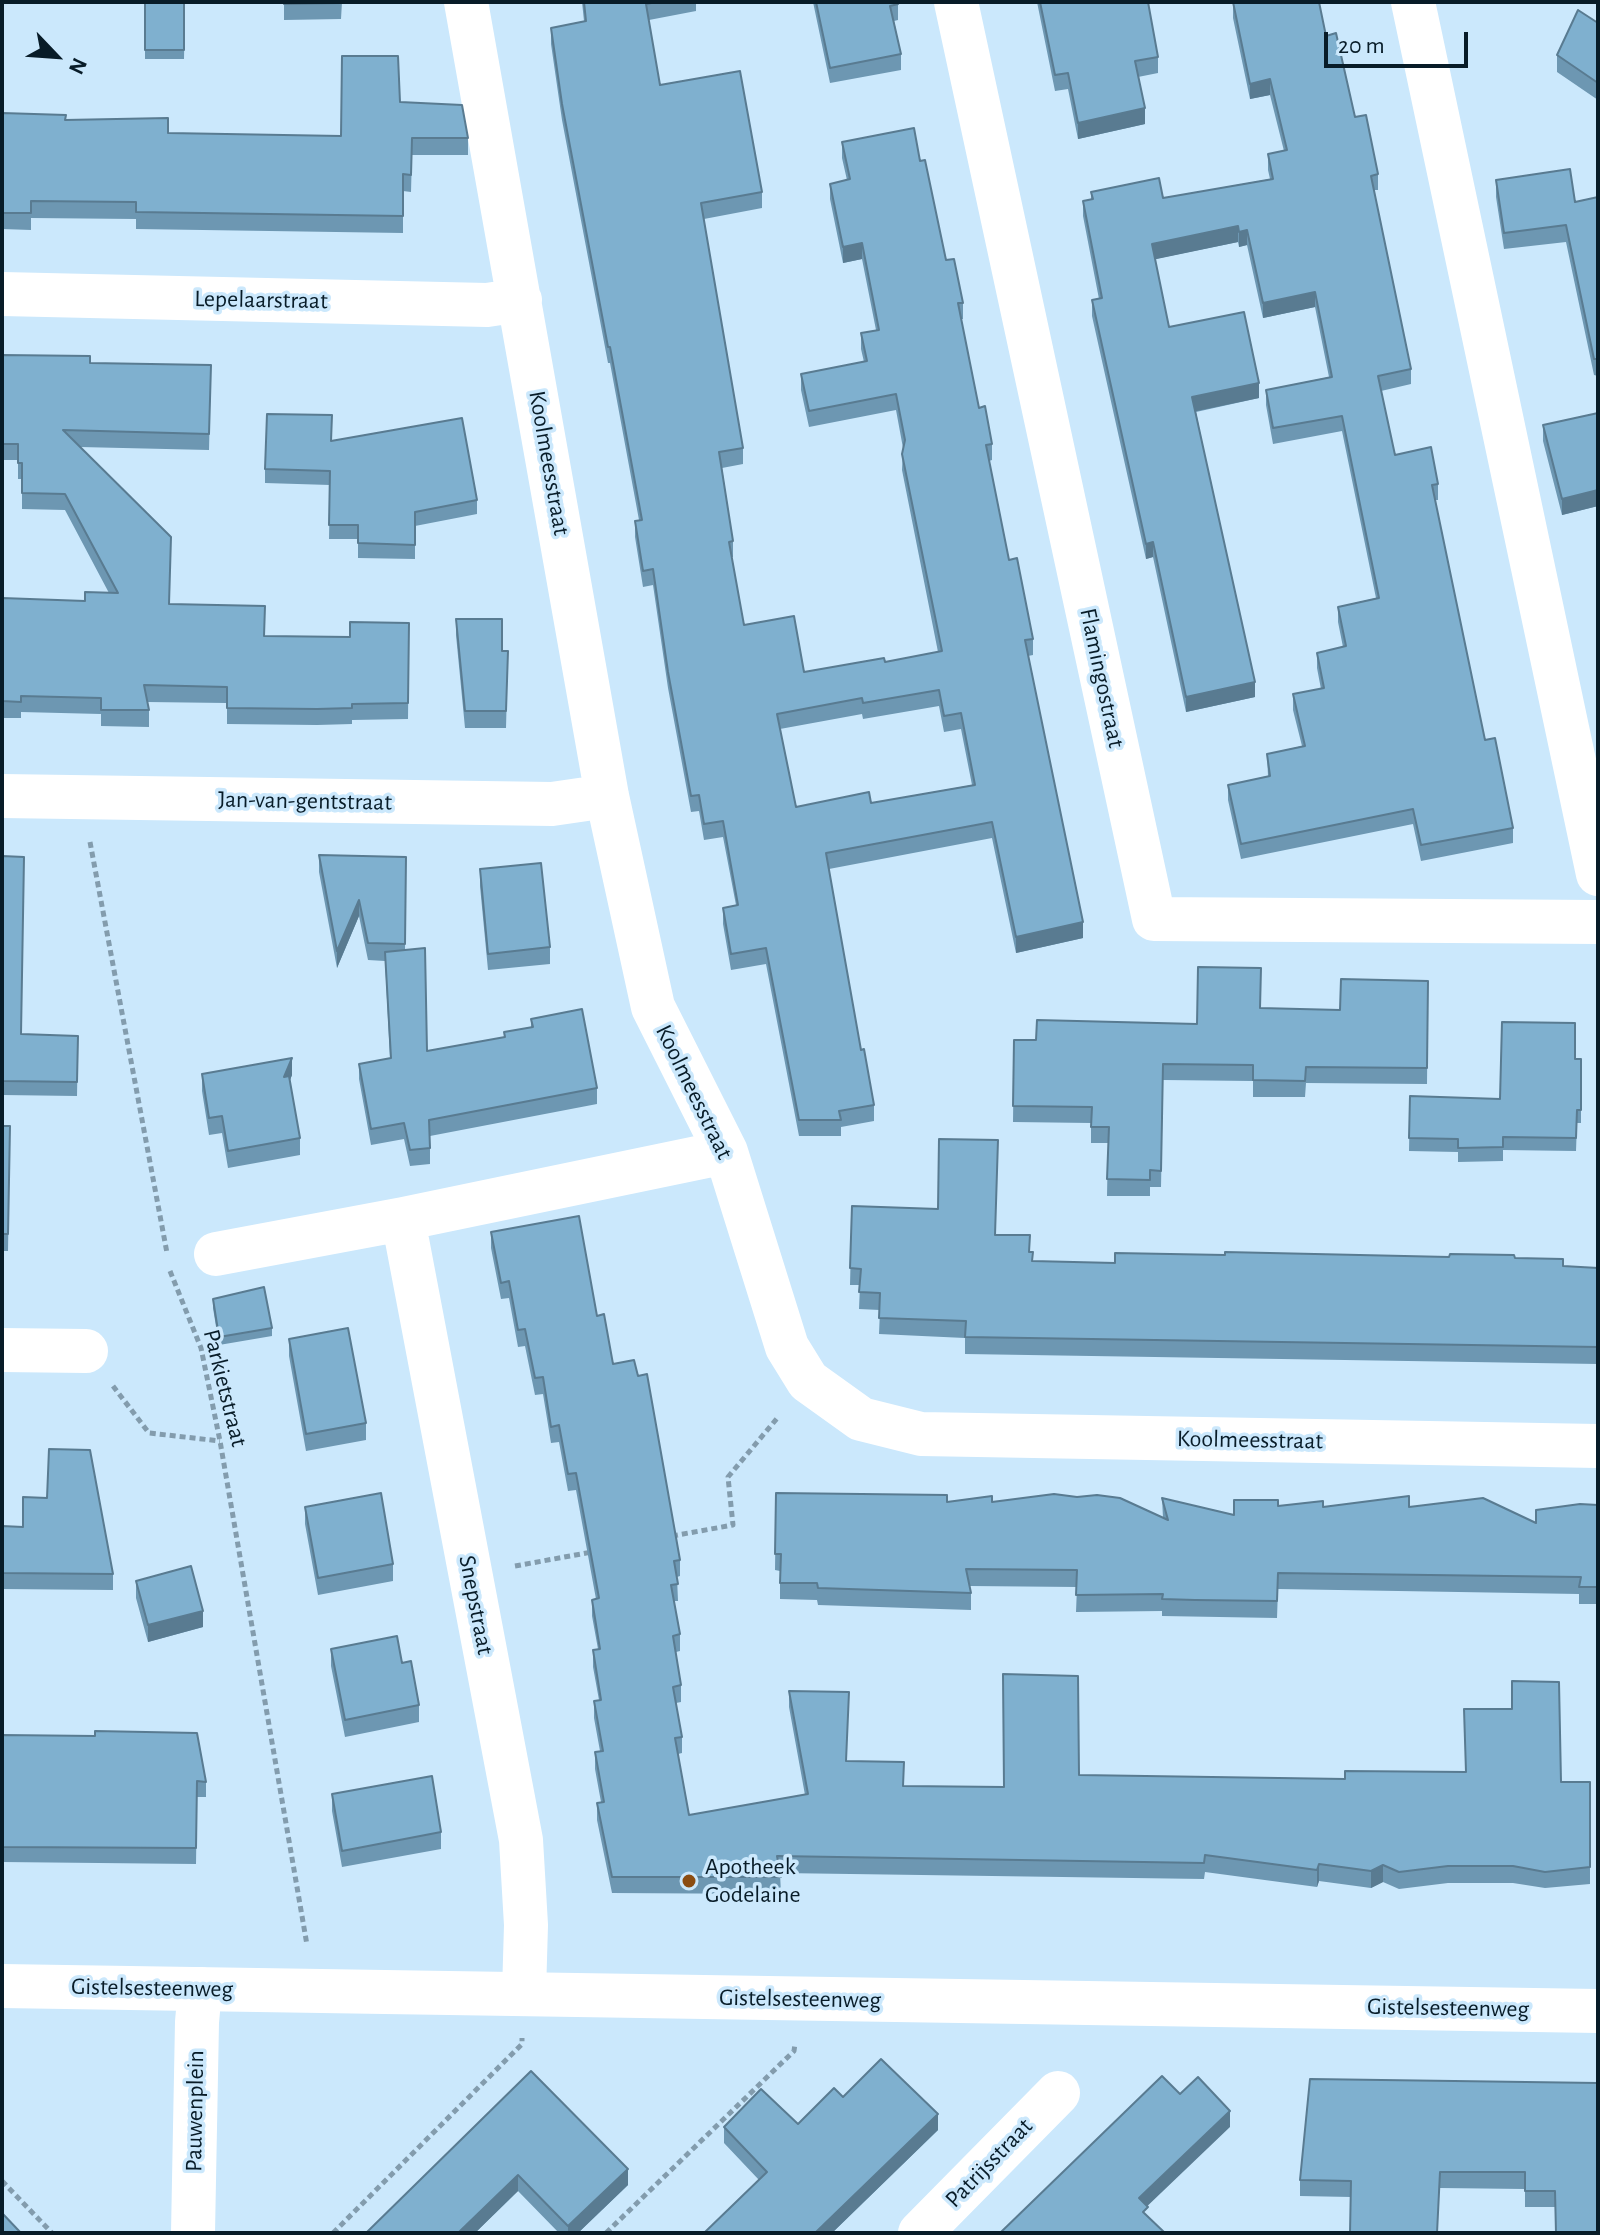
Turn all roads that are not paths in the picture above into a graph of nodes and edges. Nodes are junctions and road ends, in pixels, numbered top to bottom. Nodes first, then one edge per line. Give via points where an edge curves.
1 (466, 2) edge
2 (956, 2) edge
3 (1413, 2) edge
4 (2, 294) edge
5 (520, 300) junction
6 (2, 796) edge
7 (607, 796) junction
8 (1598, 874) edge
9 (1598, 922) edge
10 (726, 1152) junction
11 (403, 1219) junction
12 (216, 1254) dead end
13 (2, 1350) edge
14 (86, 1351) road end
15 (1598, 1446) edge
16 (2, 1986) edge
17 (200, 1989) junction
18 (524, 1993) junction
19 (1598, 2011) edge
20 (1058, 2093) dead end
21 (193, 2233) edge
22 (920, 2233) edge

1 - 5 street, Koolmeesstraat
2 - 9 street, Flamingostraat via 1154,919
3 - 8 street
4 - 5 street, Lepelaarstraat via 487,305
5 - 7 street, Koolmeesstraat
6 - 7 street, Jan-van-gentstraat via 552,804
7 - 10 street, Koolmeesstraat via 653,1007
10 - 11 street
10 - 15 street, Koolmeesstraat via 787,1347 808,1381 861,1419 921,1434
11 - 12 street
11 - 18 street, Snepstraat via 521,1840
13 - 14 street
16 - 17 street, Gistelsesteenweg
17 - 18 street, Gistelsesteenweg
17 - 21 street, Pauwenplein
18 - 19 street, Gistelsesteenweg
20 - 22 street, Patrijsstraat

